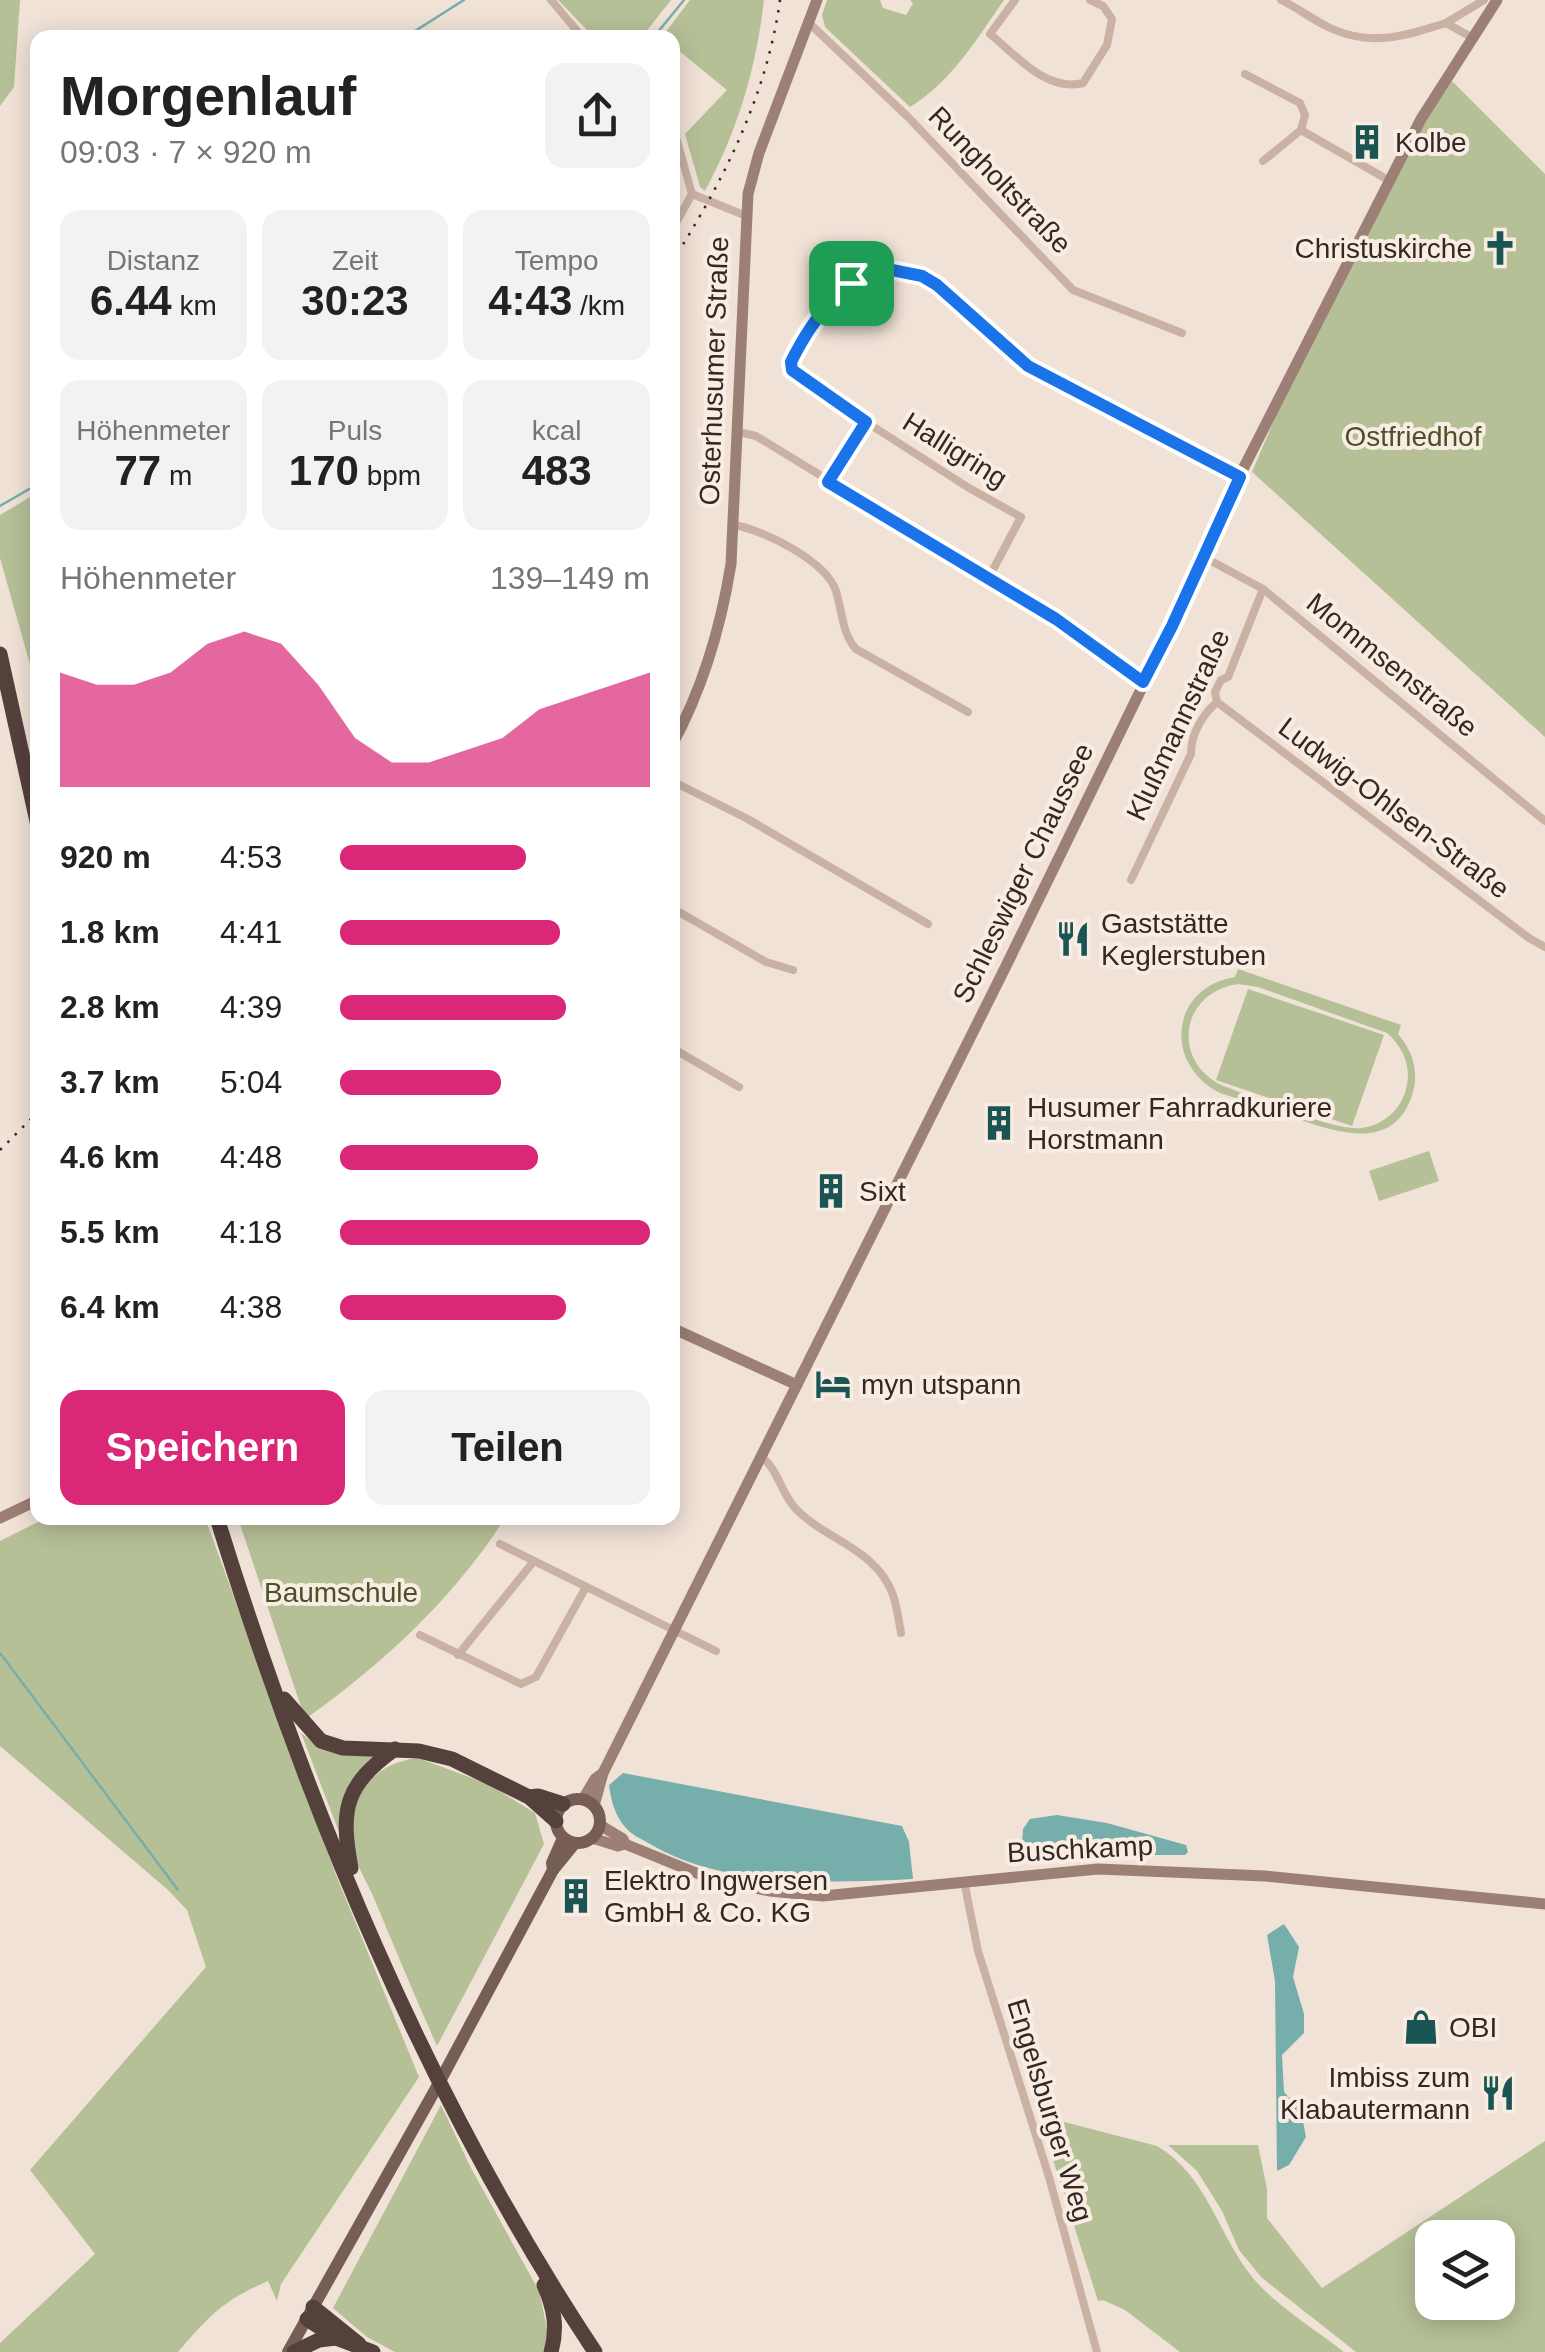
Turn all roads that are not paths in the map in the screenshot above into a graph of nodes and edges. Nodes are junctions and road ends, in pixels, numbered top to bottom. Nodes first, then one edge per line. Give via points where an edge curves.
1 (551, 0) edge
2 (817, 0) edge
3 (1015, 0) edge
4 (1090, 0) edge
5 (1281, 0) edge
6 (1484, 0) edge
7 (1497, 0) edge
8 (808, 22) junction
9 (1446, 23) junction
10 (576, 30) edge
11 (1473, 38) junction
12 (1245, 74) dead end
13 (1301, 130) junction
14 (680, 143) edge
15 (1263, 162) dead end
16 (1390, 181) junction
17 (692, 194) junction
18 (744, 215) junction
19 (680, 216) edge
20 (1182, 333) dead end
21 (866, 422) junction
22 (738, 432) junction
23 (1240, 477) junction
24 (828, 482) junction
25 (734, 525) junction
26 (1202, 556) junction
27 (988, 579) junction
28 (1263, 589) junction
29 (0, 654) edge
30 (1143, 682) junction
31 (1217, 702) junction
32 (968, 712) dead end
33 (680, 726) edge
34 (680, 785) edge
35 (30, 790) edge
36 (1545, 821) edge
37 (1131, 880) dead end
38 (680, 913) edge
39 (928, 924) dead end
40 (1545, 947) edge
41 (792, 970) dead end
42 (680, 1053) edge
43 (738, 1087) dead end
44 (680, 1332) edge
45 (797, 1386) junction
46 (761, 1456) junction
47 (30, 1504) edge
48 (0, 1518) edge
49 (219, 1525) edge
50 (500, 1544) dead end
51 (534, 1562) junction
52 (586, 1587) junction
53 (674, 1630) junction
54 (901, 1633) dead end
55 (420, 1636) dead end
56 (716, 1651) dead end
57 (458, 1655) junction
58 (272, 1679) junction
59 (395, 1749) junction
60 (529, 1797) junction
61 (589, 1802) junction
62 (564, 1804) junction
63 (556, 1820) junction
64 (600, 1825) junction
65 (592, 1838) junction
66 (570, 1840) junction
67 (625, 1844) junction
68 (964, 1881) junction
69 (357, 1902) junction
70 (1545, 1904) edge
71 (526, 2240) junction
72 (310, 2314) junction
73 (336, 2338) junction
74 (367, 2349) edge
75 (291, 2352) edge
76 (550, 2352) edge
77 (595, 2352) edge
78 (1097, 2352) edge

1 - 10 street
2 - 8 street, Osterhusumer Straße
3 - 4 street via 990,34 1048,81 1068,87 1083,83 1106,45 1112,19
5 - 9 street via 1327,27 1365,39 1397,38
6 - 9 street
7 - 11 street, Schleswiger Chaussee
8 - 18 street, Osterhusumer Straße via 758,153
8 - 20 street, Rungholtstraße via 1073,290
9 - 11 street
11 - 16 street, Schleswiger Chaussee
12 - 13 street via 1300,103 1306,115
13 - 15 street
13 - 16 street
14 - 17 street
16 - 23 street, Schleswiger Chaussee
17 - 18 street
17 - 19 street
18 - 22 street, Osterhusumer Straße
21 - 23 street via 792,370 791,362 839,292 875,272 906,272 937,285 1028,366
21 - 24 street, Halligring
21 - 27 street, Halligring via 1022,517
22 - 24 street via 756,436
22 - 25 street, Osterhusumer Straße
23 - 26 street, Schleswiger Chaussee
24 - 27 street
25 - 32 street via 816,565 834,586 856,649
25 - 33 street, Osterhusumer Straße via 724,606
26 - 28 street, Mommsenstraße
26 - 30 street, Schleswiger Chaussee
27 - 30 street
28 - 31 street, Klußmannstraße via 1228,677 1214,692
28 - 36 street, Mommsenstraße
29 - 35 highway
30 - 45 street, Schleswiger Chaussee
31 - 37 street, Klußmannstraße via 1191,741 1191,754
31 - 40 street, Ludwig-Ohlsen-Straße
34 - 39 street
38 - 41 street
42 - 43 street
44 - 45 street
45 - 46 street, Schleswiger Chaussee
46 - 53 street, Schleswiger Chaussee
46 - 54 street via 775,1467 792,1505 884,1577
47 - 48 street
49 - 58 highway
50 - 51 street
51 - 52 street
51 - 57 street
52 - 53 street
52 - 57 street via 536,1677 521,1684
53 - 56 street
53 - 61 street, Schleswiger Chaussee
55 - 57 street
58 - 59 highway via 321,1740 343,1748
58 - 69 highway
59 - 60 highway via 452,1760
59 - 69 highway via 357,1782 348,1802
60 - 62 highway
60 - 63 highway
61 - 62 main road
61 - 64 main road
62 - 63 main road
63 - 66 main road
64 - 65 main road
64 - 67 street, Buschkamp
65 - 66 main road
65 - 67 street, Buschkamp
66 - 72 main road via 552,1862 554,1870
67 - 68 street, Buschkamp via 694,1875 770,1891 854,1895
68 - 70 street, Buschkamp via 1098,1869 1184,1870
68 - 78 street, Engelsburger Weg via 978,1952
69 - 71 highway via 419,2039
71 - 76 highway via 555,2314
71 - 77 highway
72 - 73 highway
72 - 74 highway via 343,2328
72 - 75 main road
73 - 74 highway
73 - 75 highway

